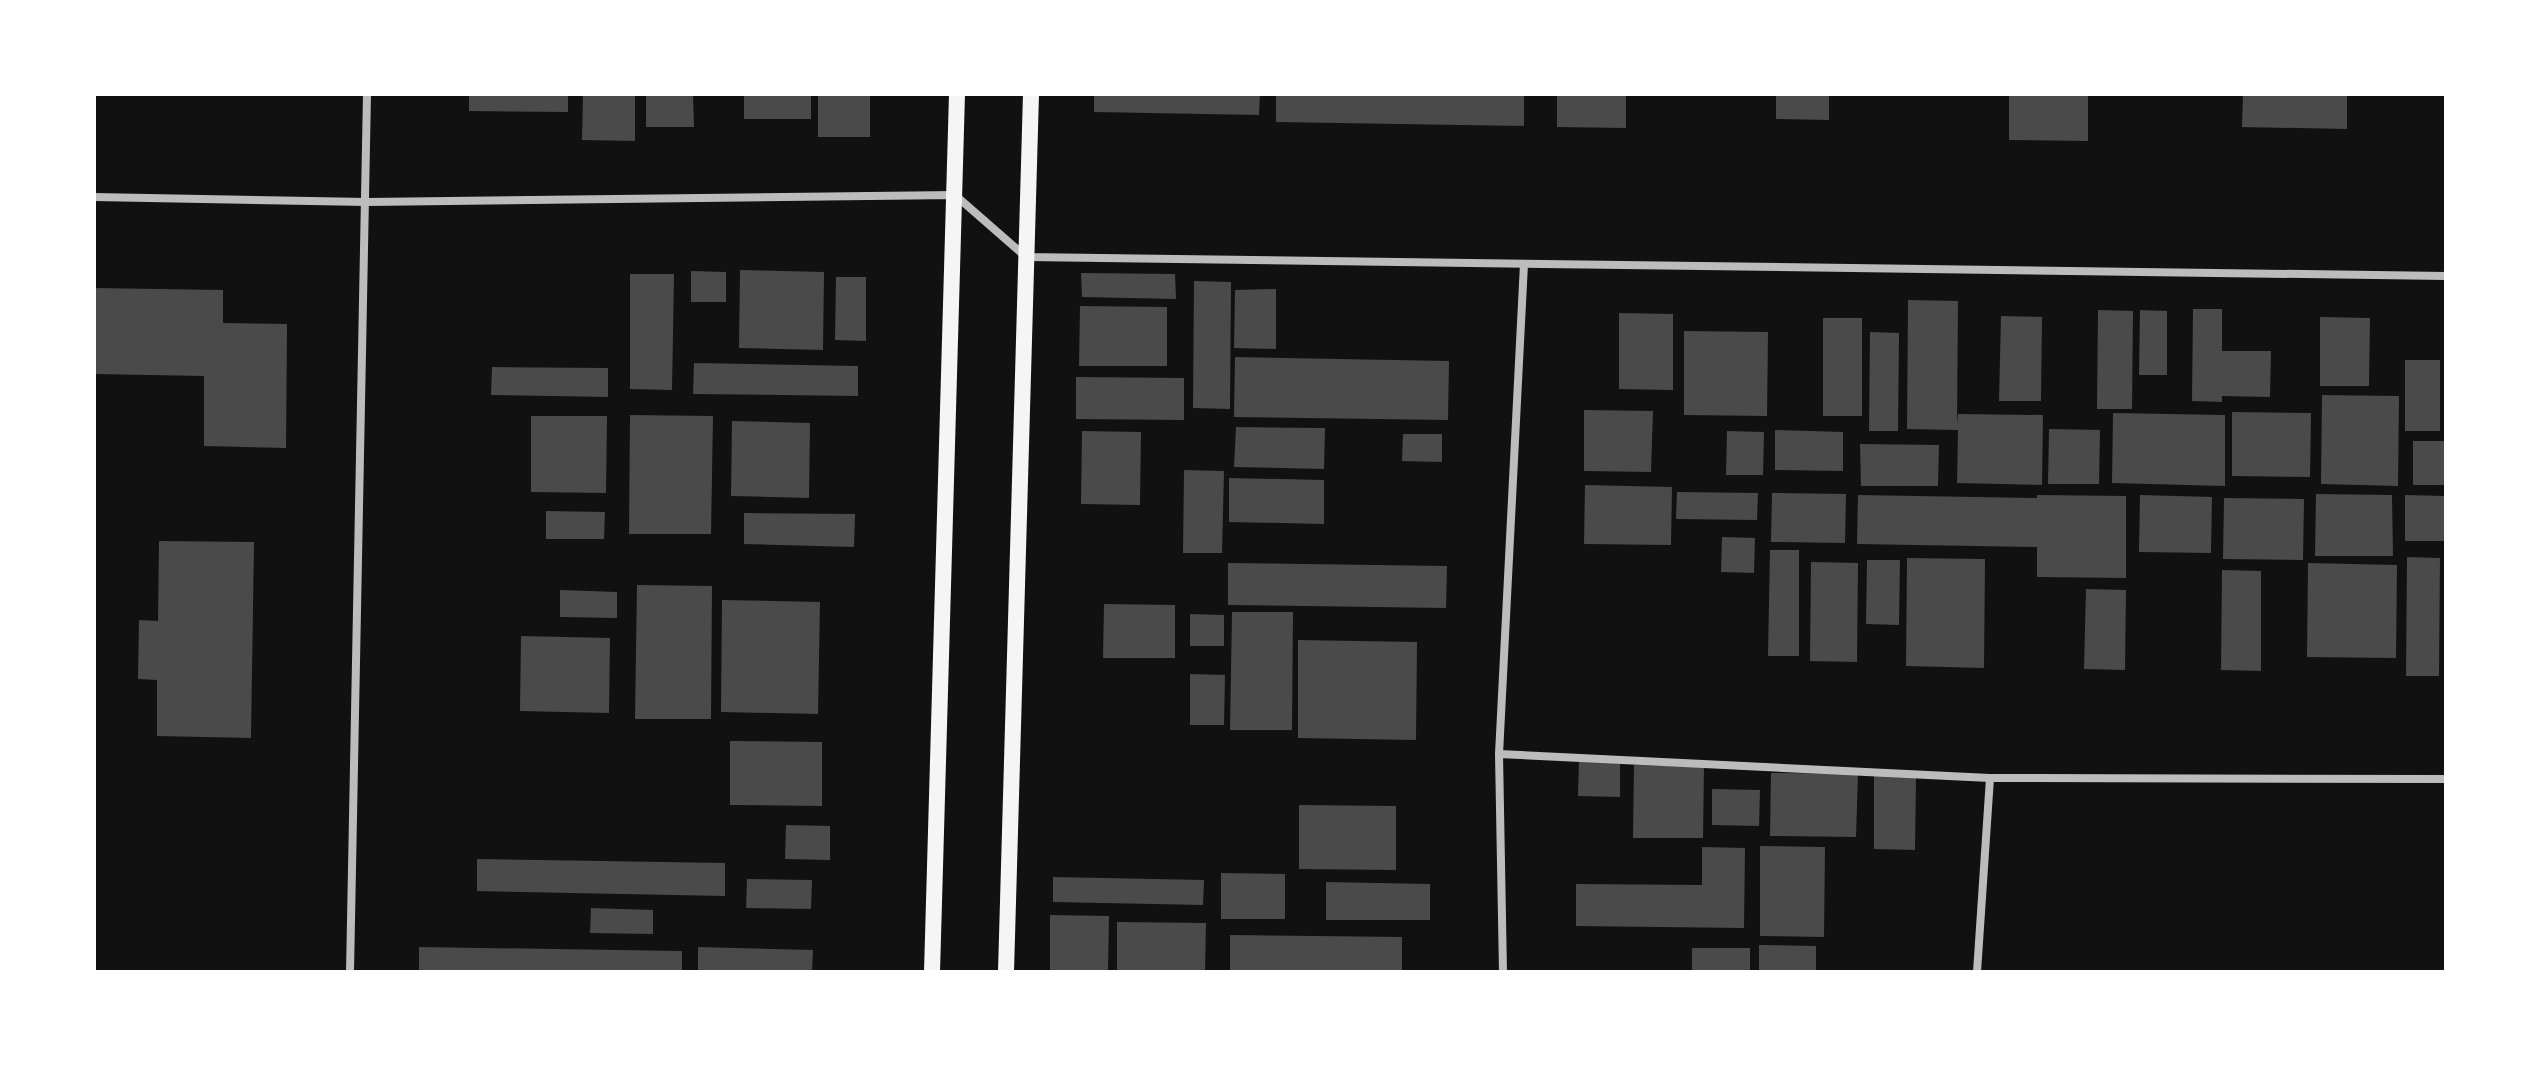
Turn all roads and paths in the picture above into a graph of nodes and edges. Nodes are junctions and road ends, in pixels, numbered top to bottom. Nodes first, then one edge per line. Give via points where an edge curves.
1 (367, 94) edge
2 (957, 94) edge
3 (1031, 94) edge
4 (955, 195) junction
5 (94, 197) edge
6 (367, 202) junction
7 (1026, 257) junction
8 (1524, 264) junction
9 (2446, 276) edge
10 (1499, 754) junction
11 (1990, 778) junction
12 (2446, 779) edge
13 (350, 972) edge
14 (932, 972) edge
15 (1006, 972) edge
16 (1503, 972) edge
17 (1977, 972) edge

1 - 6 street
2 - 4 main road
3 - 7 main road
4 - 6 street
4 - 7 street
4 - 14 main road
5 - 6 street
6 - 13 street
7 - 8 street
7 - 15 main road
8 - 9 street
8 - 10 street
10 - 11 street
10 - 16 street
11 - 12 street
11 - 17 street

